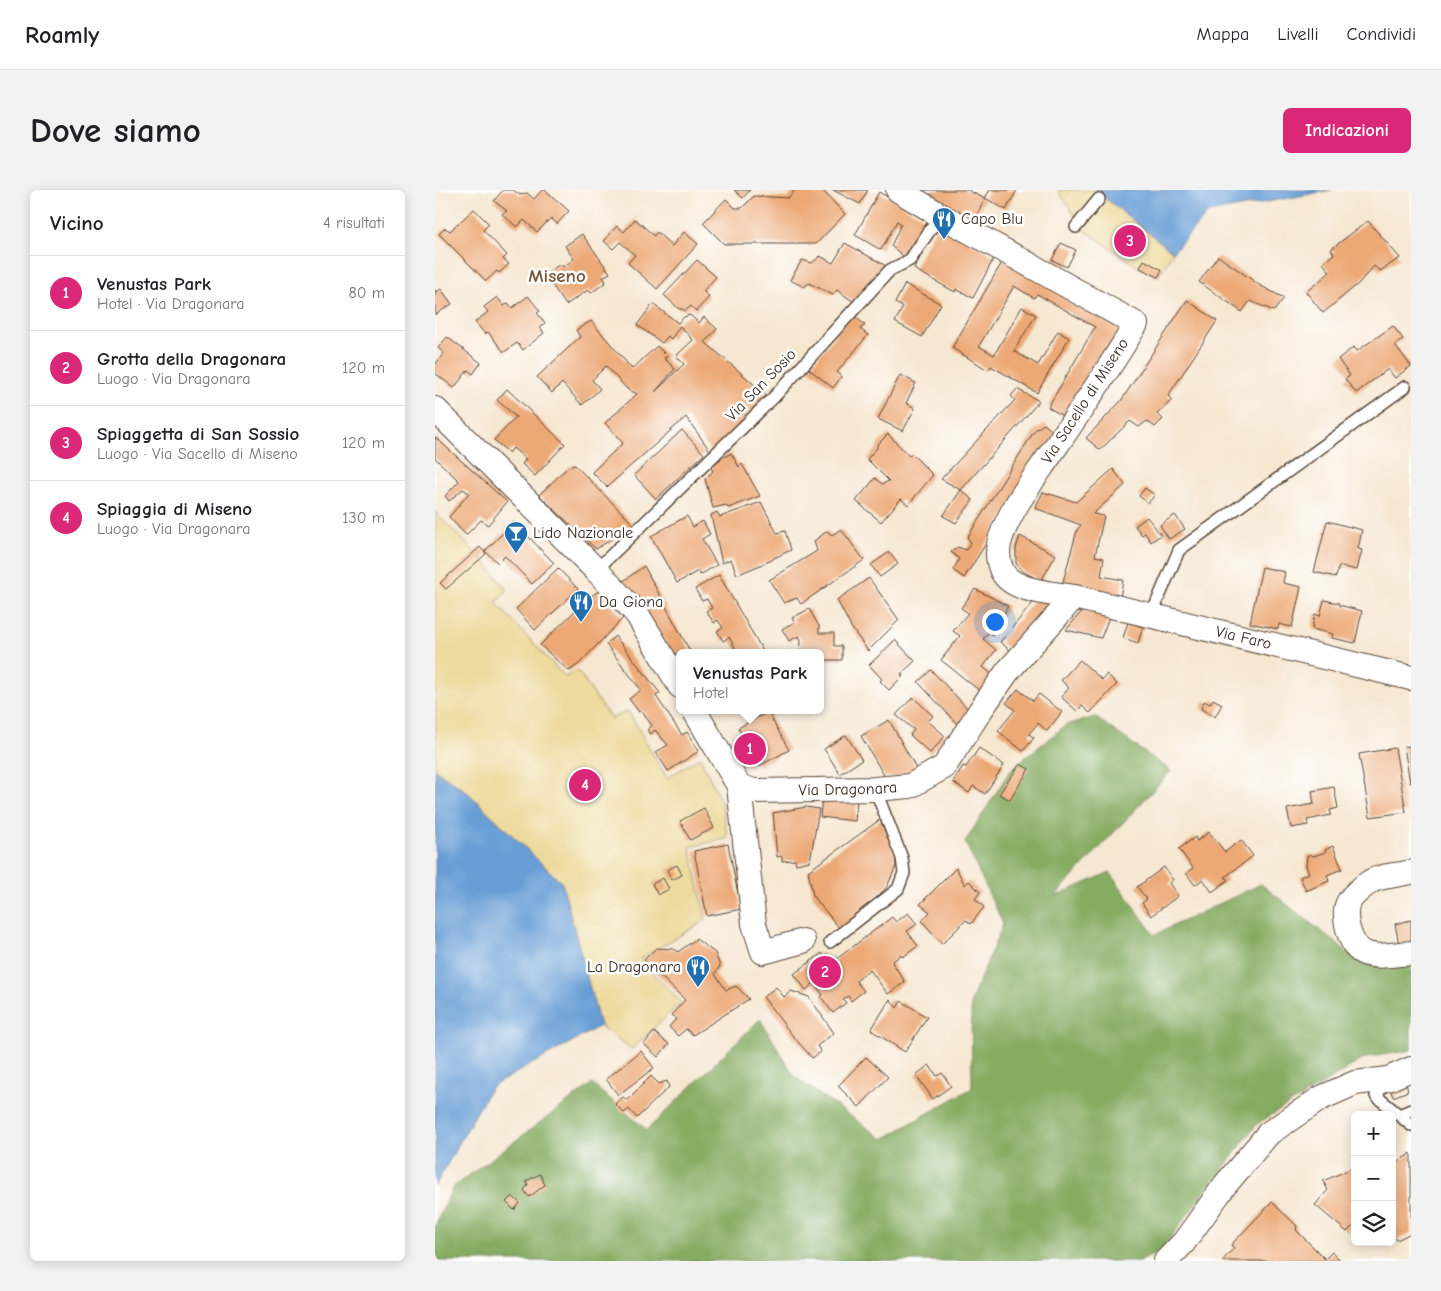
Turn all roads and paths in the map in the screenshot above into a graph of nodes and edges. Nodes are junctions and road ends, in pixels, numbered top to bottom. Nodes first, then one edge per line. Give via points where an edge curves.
1 (898, 190) edge
2 (1099, 199) dead end
3 (940, 215) junction
4 (1076, 227) dead end
5 (1405, 387) dead end
6 (435, 408) edge
7 (596, 570) junction
8 (1074, 597) junction
9 (1151, 616) junction
10 (1411, 678) edge
11 (676, 679) edge
12 (696, 714) edge
13 (739, 786) junction
14 (875, 789) junction
15 (1411, 872) edge
16 (803, 941) dead end
17 (830, 942) dead end
18 (1411, 953) edge
19 (1411, 1069) edge
20 (1388, 1079) junction
21 (1411, 1110) edge
22 (1399, 1115) junction
23 (1411, 1125) edge
24 (1166, 1261) edge

1 - 3 street, Via Sacello di Miseno
2 - 4 lane
3 - 7 lane, Via San Sosio via 910,260 890,270 774,397
3 - 8 street, Via Sacello di Miseno via 1136,324 1017,504 1001,536 998,558 1002,572 1011,582 1029,589
5 - 9 lane via 1179,550
6 - 7 street
7 - 11 street via 637,614
8 - 9 street, Via Faro
8 - 14 street, Via Dragonara via 1007,672 944,767 911,786
9 - 10 street, Via Faro
12 - 13 street
13 - 14 street, Via Dragonara via 754,791
13 - 16 street via 754,924 763,952
14 - 17 lane via 902,858 904,873 898,888
15 - 18 street via 1371,880 1347,904 1346,920 1351,942 1359,951 1372,956
19 - 20 street
20 - 22 lane via 1376,1096
20 - 24 street via 1355,1083 1321,1098 1269,1133
21 - 22 lane
22 - 23 lane

